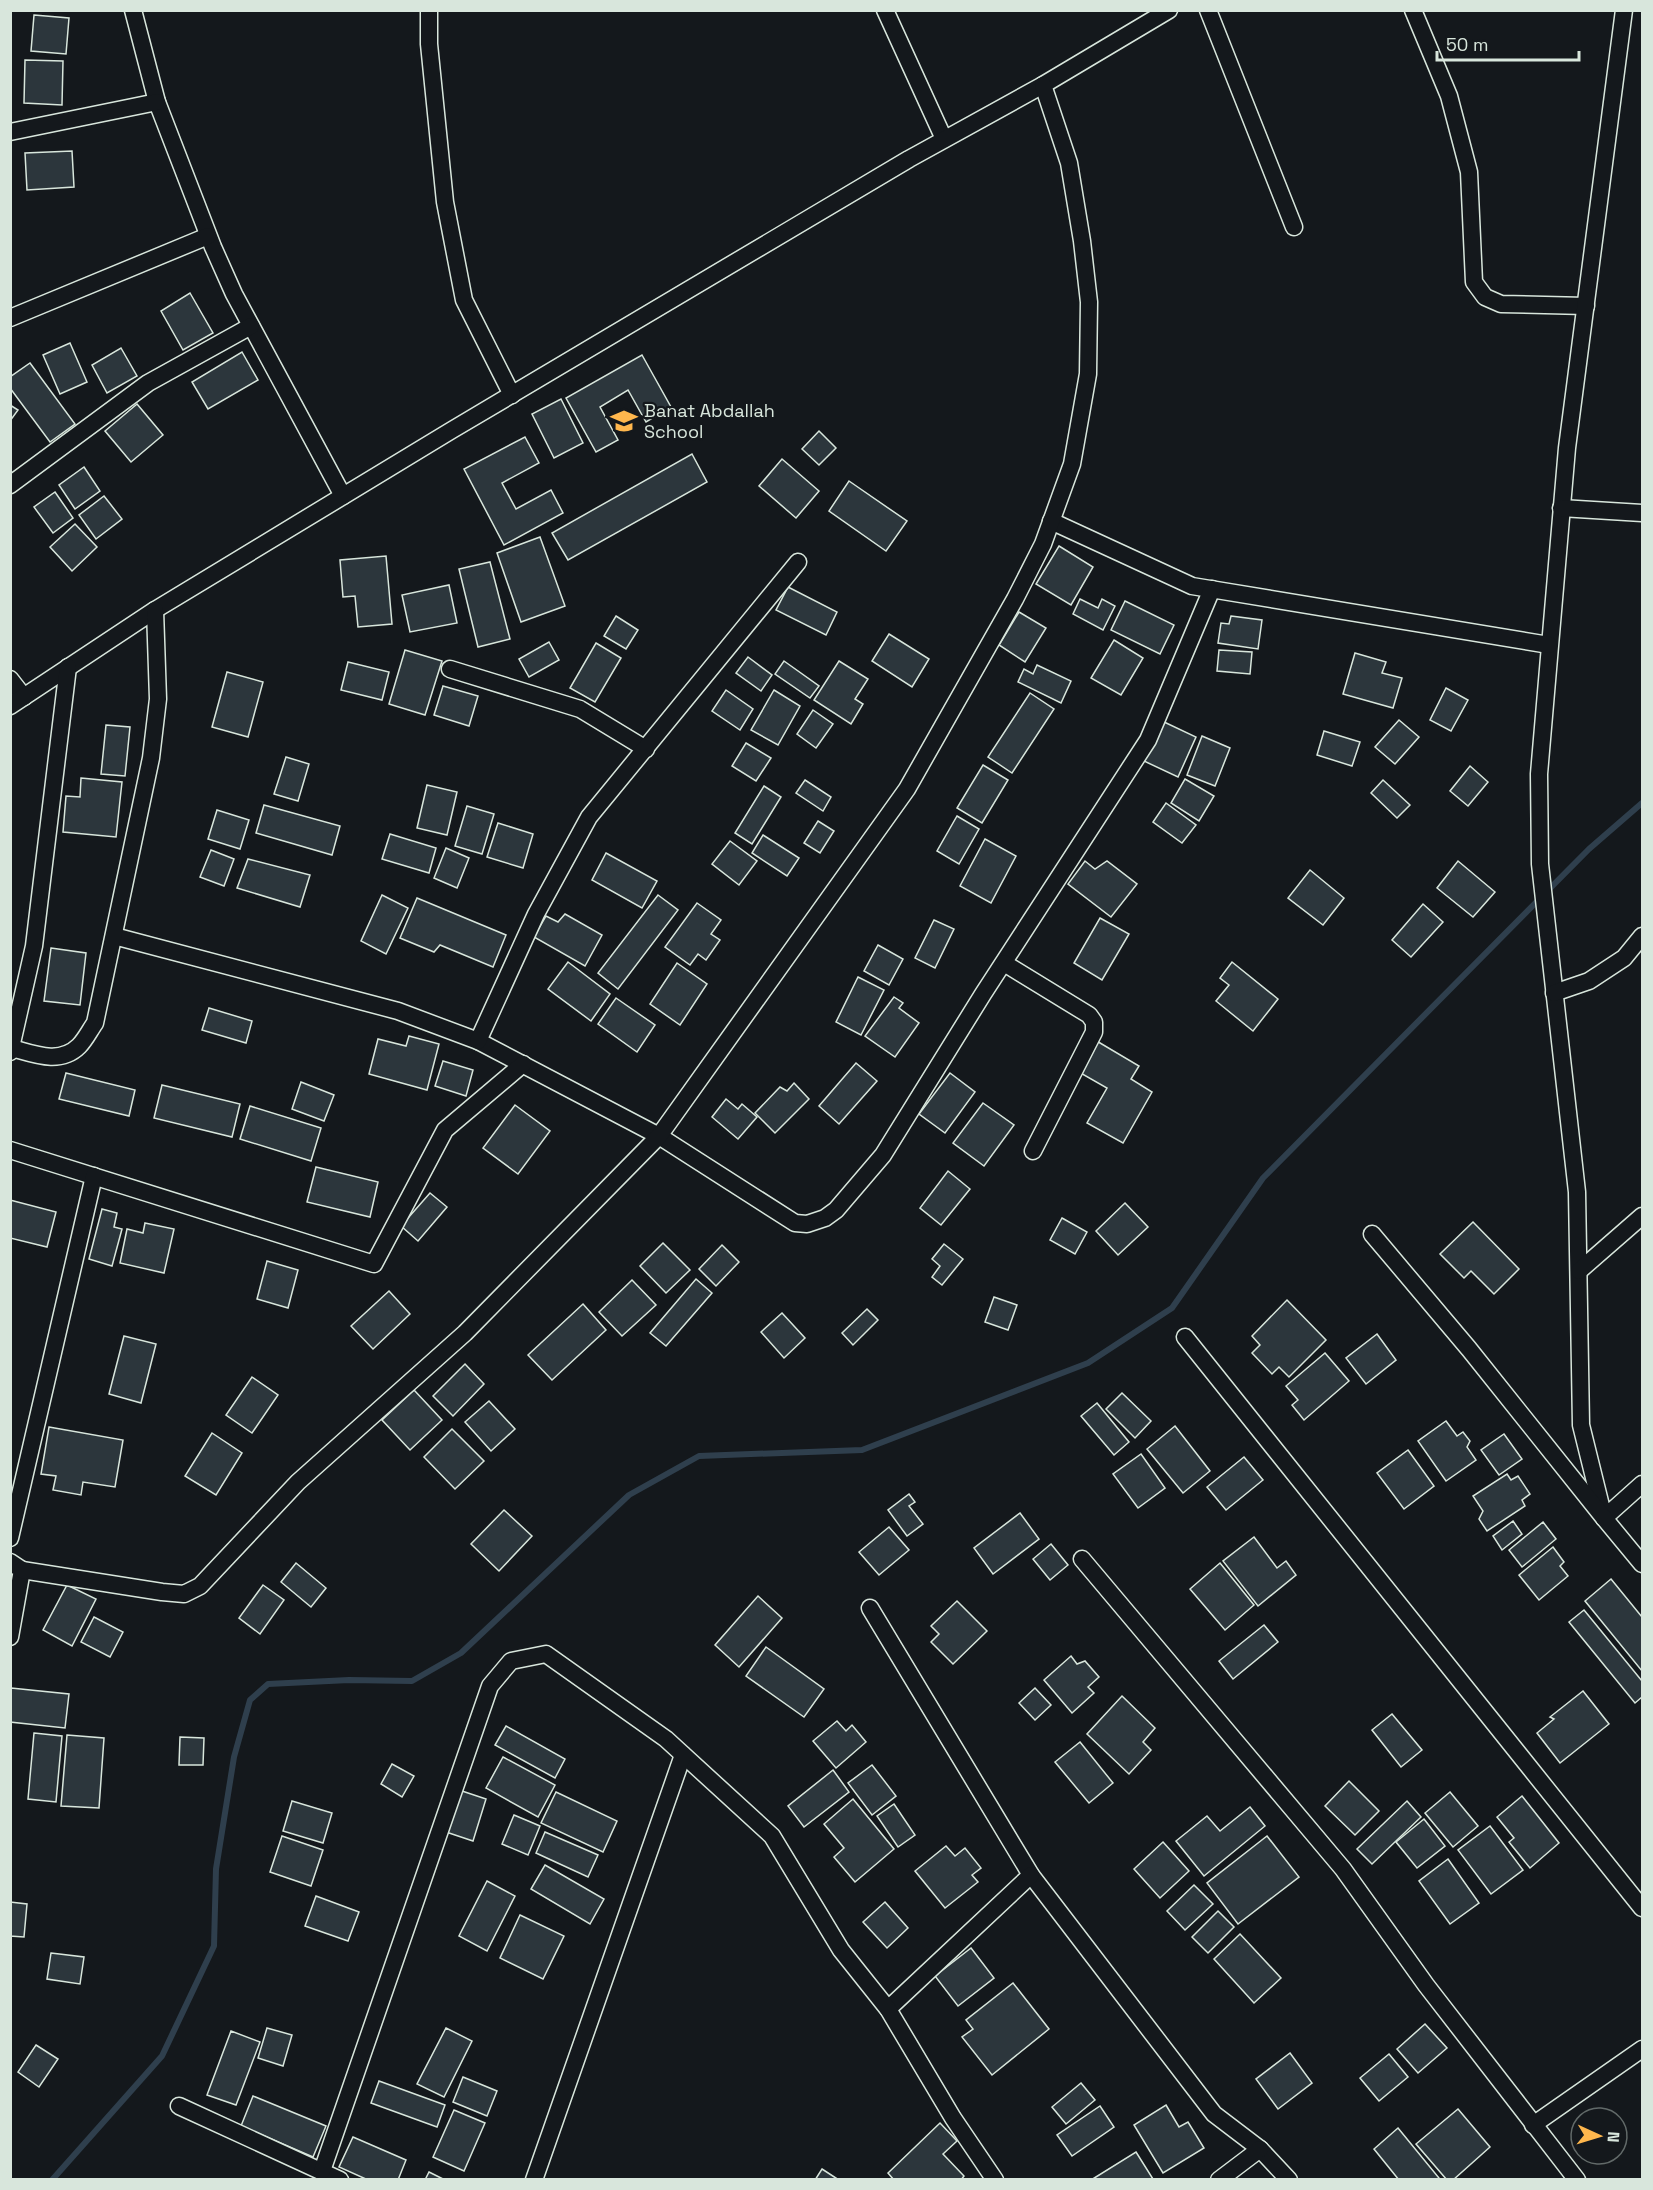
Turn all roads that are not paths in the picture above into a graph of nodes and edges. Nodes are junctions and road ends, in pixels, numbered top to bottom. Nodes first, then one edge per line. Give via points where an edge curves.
1 (133, 10) edge
2 (429, 10) edge
3 (885, 10) edge
4 (1169, 10) edge
5 (1208, 10) edge
6 (1413, 10) edge
7 (1624, 10) edge
8 (1043, 85) junction
9 (158, 102) junction
10 (10, 132) edge
11 (944, 140) junction
12 (1294, 227) dead end
13 (208, 236) junction
14 (1586, 306) junction
15 (10, 318) edge
16 (251, 326) junction
17 (512, 395) junction
18 (10, 485) edge
19 (343, 496) junction
20 (1561, 508) junction
21 (1642, 513) edge
22 (1051, 521) junction
23 (798, 562) dead end
24 (1212, 589) junction
25 (155, 610) junction
26 (1550, 645) junction
27 (68, 667) junction
28 (450, 669) dead end
29 (10, 679) edge
30 (17, 701) edge
31 (646, 750) junction
32 (114, 936) junction
33 (1642, 936) edge
34 (1004, 963) junction
35 (1554, 993) junction
36 (478, 1041) junction
37 (11, 1050) edge
38 (523, 1064) junction
39 (659, 1136) junction
40 (10, 1150) edge
41 (1033, 1151) dead end
42 (94, 1176) junction
43 (1642, 1216) edge
44 (1372, 1234) dead end
45 (1580, 1271) junction
46 (1185, 1337) dead end
47 (1642, 1484) edge
48 (1604, 1518) junction
49 (10, 1538) edge
50 (1082, 1559) dead end
51 (1642, 1564) edge
52 (16, 1566) edge
53 (870, 1608) dead end
54 (10, 1637) edge
55 (683, 1755) junction
56 (1031, 1875) junction
57 (1642, 1908) edge
58 (888, 2009) junction
59 (1642, 2049) edge
60 (179, 2106) dead end
61 (1533, 2125) junction
62 (1260, 2149) junction
63 (322, 2171) junction
64 (340, 2180) edge
65 (534, 2180) edge
66 (995, 2180) edge
67 (1220, 2180) edge
68 (1289, 2180) edge
69 (1577, 2180) edge

1 - 9 street
2 - 17 street via 444,202 464,300
3 - 11 street
4 - 8 street
5 - 12 street
6 - 14 street via 1449,96 1469,172 1474,282 1485,297 1500,304
7 - 14 street
8 - 11 street
8 - 22 street via 1068,164 1089,303 1088,374 1072,464
9 - 10 street
9 - 13 street
11 - 17 street
13 - 15 street
13 - 16 street
14 - 20 street
16 - 18 street via 148,383
16 - 19 street
17 - 19 street
19 - 25 street
20 - 21 street
20 - 26 street
22 - 24 street via 1192,586
22 - 39 street via 1015,599 907,789
23 - 31 street
24 - 26 street
24 - 34 street via 1148,740
25 - 27 street
25 - 32 street via 158,699 151,758
26 - 35 street via 1539,774 1540,864
27 - 30 street
27 - 37 street via 34,946
28 - 31 street via 580,709
29 - 30 street
31 - 36 street via 589,817 536,914
32 - 36 street via 398,1011
32 - 37 street via 95,1023 78,1047 50,1058
33 - 35 street via 1624,958 1589,981
34 - 39 street via 883,1155 825,1218 795,1223
34 - 41 street via 1089,1015 1094,1022 1094,1032
35 - 45 street via 1577,1192
36 - 38 street
38 - 39 street
38 - 42 street via 444,1130 374,1264
39 - 52 street via 465,1333 298,1482 200,1586 184,1594 162,1592
40 - 42 street
42 - 49 street
43 - 45 street
44 - 48 street
45 - 48 street via 1581,1425
46 - 57 street
47 - 48 street
48 - 51 street
50 - 61 street via 1343,1869
52 - 54 street
53 - 56 street
55 - 58 street via 772,1836 841,1950
55 - 63 street via 546,1654 512,1661 490,1686
55 - 65 street
56 - 58 street
56 - 62 street via 1214,2114
58 - 66 street
59 - 61 street
60 - 63 street
61 - 69 street
62 - 67 street
62 - 68 street
63 - 64 street

